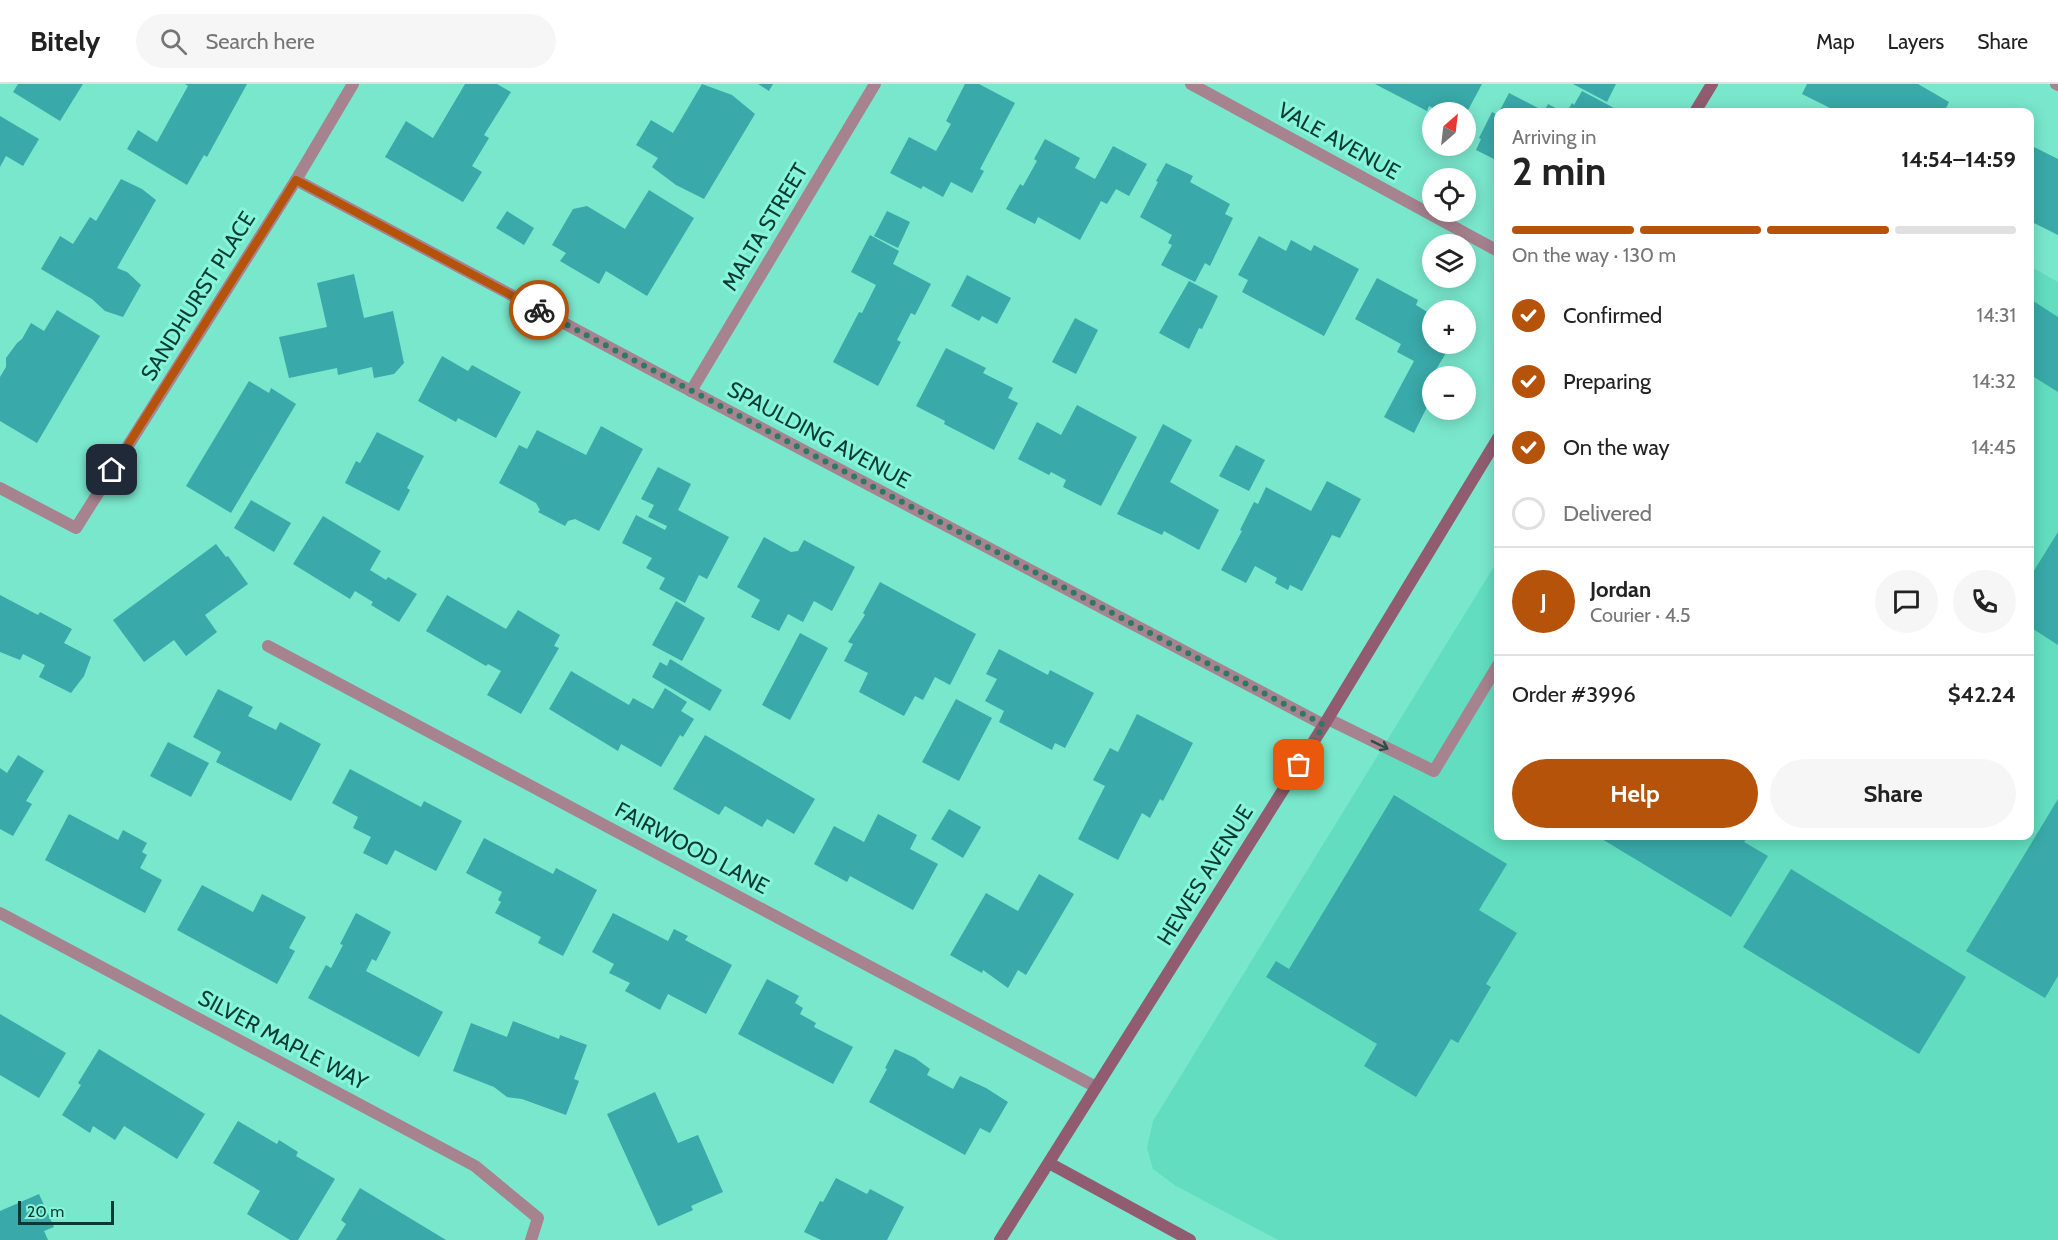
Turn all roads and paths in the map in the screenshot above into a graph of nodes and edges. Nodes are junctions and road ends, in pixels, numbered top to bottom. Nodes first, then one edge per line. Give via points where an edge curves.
1 (352, 84) edge
2 (875, 84) edge
3 (1191, 84) edge
4 (1712, 84) edge
5 (1697, 108) edge
6 (296, 180) junction
7 (1494, 249) edge
8 (691, 392) junction
9 (1494, 445) edge
10 (0, 488) edge
11 (268, 646) dead end
12 (1494, 672) edge
13 (1326, 722) junction
14 (0, 913) edge
15 (1096, 1087) junction
16 (1049, 1163) junction
17 (531, 1240) edge
18 (999, 1240) edge
19 (1190, 1240) edge

1 - 6 street, SANDHURST PLACE
2 - 8 street, MALTA STREET
3 - 7 street, VALE AVENUE
4 - 5 street
6 - 8 street, SPAULDING AVENUE
6 - 10 street, SANDHURST PLACE via 76,528
8 - 13 street, SPAULDING AVENUE
9 - 13 street, HEWES AVENUE
11 - 15 street, FAIRWOOD LANE
13 -> 12 street, SPAULDING AVENUE via 1434,771
13 - 15 street, HEWES AVENUE
14 - 17 street, SILVER MAPLE WAY via 475,1166 538,1218
15 - 16 street, HEWES AVENUE
16 - 18 street, HEWES AVENUE
16 - 19 street

